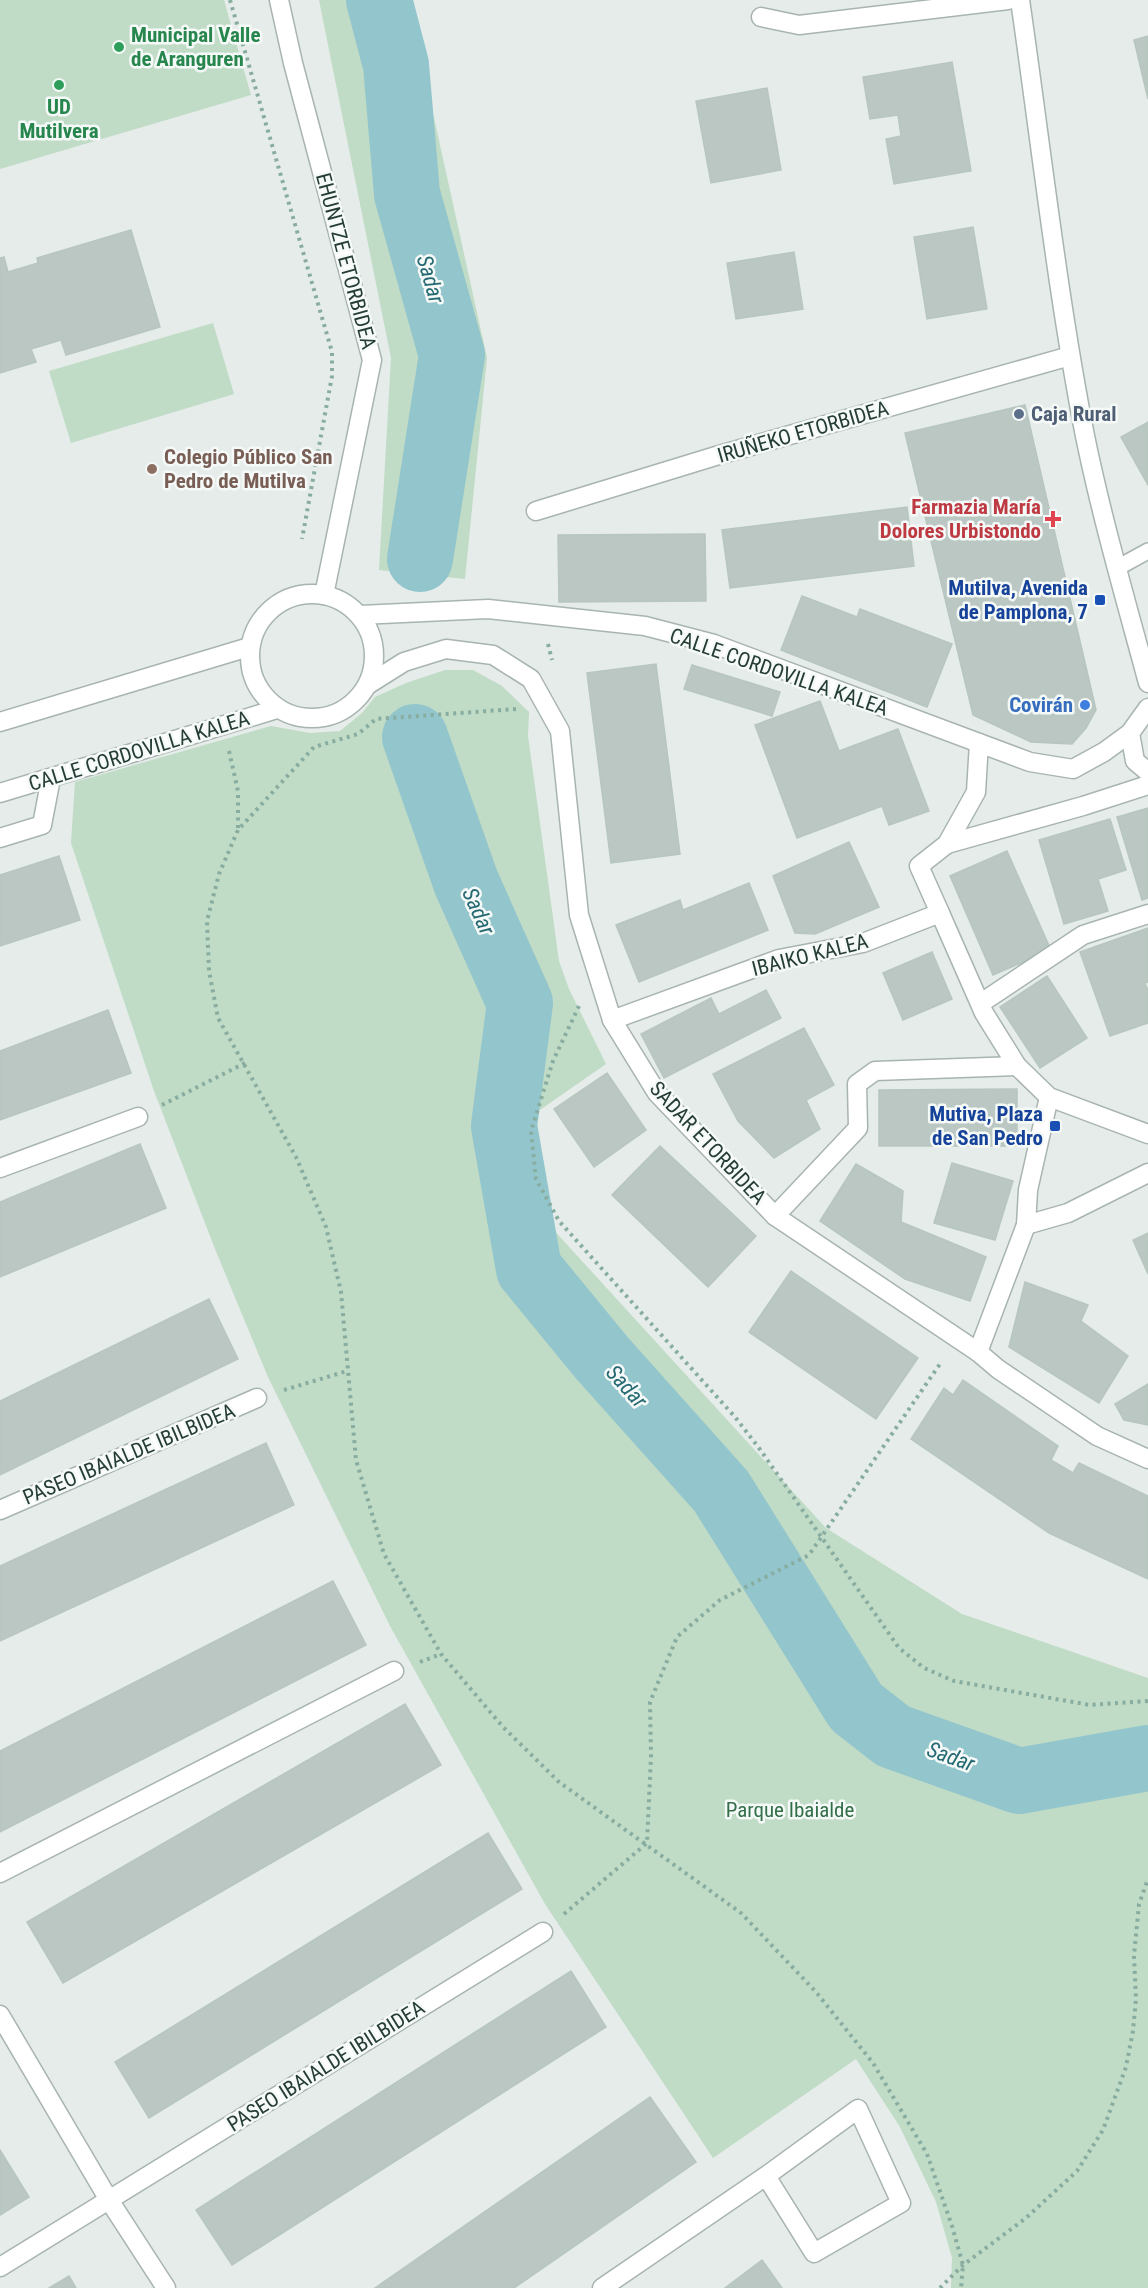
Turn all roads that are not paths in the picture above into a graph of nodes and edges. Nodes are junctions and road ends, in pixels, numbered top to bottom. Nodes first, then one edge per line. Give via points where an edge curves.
1 (279, 0) edge
2 (1008, 0) edge
3 (1020, 0) edge
4 (761, 16) dead end
5 (1070, 356) junction
6 (536, 511) dead end
7 (1148, 551) edge
8 (1117, 568) junction
9 (324, 595) junction
10 (360, 615) junction
11 (249, 647) junction
12 (1148, 683) edge
13 (369, 684) junction
14 (1148, 708) edge
15 (277, 710) junction
16 (0, 722) edge
17 (1130, 733) junction
18 (979, 743) junction
19 (1148, 772) edge
20 (51, 778) junction
21 (1148, 784) edge
22 (0, 793) edge
23 (0, 838) edge
24 (947, 844) junction
25 (940, 914) junction
26 (1148, 914) edge
27 (981, 1003) junction
28 (612, 1020) junction
29 (1017, 1066) junction
30 (1049, 1097) junction
31 (138, 1117) road end
32 (1148, 1134) edge
33 (0, 1168) edge
34 (1148, 1173) edge
35 (776, 1216) junction
36 (1026, 1225) junction
37 (978, 1352) junction
38 (258, 1398) road end
39 (1148, 1459) edge
40 (0, 1510) edge
41 (394, 1671) dead end
42 (0, 1873) edge
43 (543, 1932) road end
44 (0, 2015) edge
45 (766, 2176) junction
46 (109, 2200) junction
47 (0, 2267) edge
48 (166, 2288) edge
49 (602, 2288) edge

1 - 9 street, EHUNTZE ETORBIDEA via 372,360
2 - 4 street via 799,25
3 - 5 street
5 - 6 street, IRUÑEKO ETORBIDEA
5 - 8 street
7 - 8 lane
8 - 12 street
9 - 10 street via 339,599
9 - 11 street via 297,595 274,606 260,620
10 - 13 street via 374,646
10 - 18 street, CALLE CORDOVILLA KALEA via 488,609 645,626 714,644
11 - 15 street via 255,684
11 - 16 street
13 - 15 street via 355,703 339,713 310,719
13 - 28 street, SADAR ETORBIDEA via 404,662 446,649 494,655 531,679 560,731 579,915
14 - 17 street, CALLE CORDOVILLA KALEA
15 - 20 street, CALLE CORDOVILLA KALEA
17 - 18 street, CALLE CORDOVILLA KALEA via 1073,769 1030,762
17 - 19 street via 1135,761
18 - 24 street via 976,792
20 - 22 street, CALLE CORDOVILLA KALEA
20 - 23 street via 42,825
21 - 24 street
24 - 25 street via 919,866
25 - 27 street
25 - 28 street, IBAIKO KALEA via 863,944 778,959
26 - 27 street via 1083,935
27 - 29 street
28 - 35 street, SADAR ETORBIDEA via 657,1093
29 - 30 street
29 - 35 street via 874,1071 857,1084 858,1128
30 - 32 street
30 - 36 street via 1028,1190
31 - 33 street
34 - 36 street via 1068,1213
35 - 37 street, SADAR ETORBIDEA
36 - 37 street
37 - 39 street, SADAR ETORBIDEA via 1097,1436
38 - 40 street, PASEO IBAIALDE IBILBIDEA
41 - 42 street
43 - 46 street, PASEO IBAIALDE IBILBIDEA
44 - 46 street
45 - 45 street via 858,2109 901,2203 814,2253
45 - 49 street
46 - 47 street, PASEO IBAIALDE IBILBIDEA
46 - 48 street

